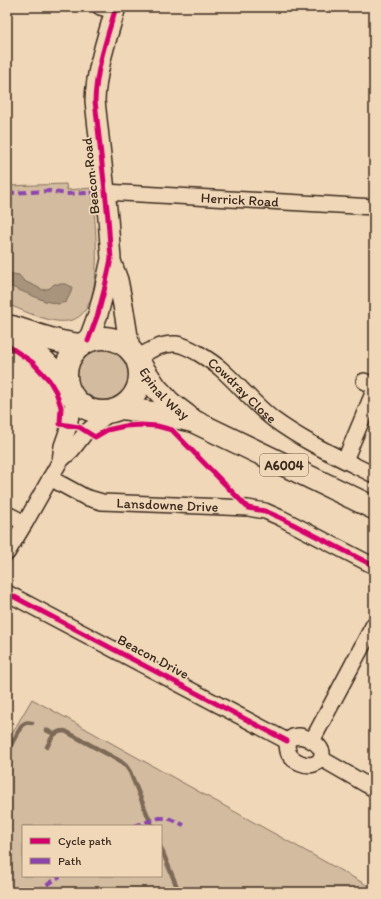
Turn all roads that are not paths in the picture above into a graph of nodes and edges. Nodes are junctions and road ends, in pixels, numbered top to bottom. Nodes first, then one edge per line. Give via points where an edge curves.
1 (111, 8) edge
2 (105, 192) junction
3 (374, 207) edge
4 (111, 259) junction
5 (7, 326) edge
6 (85, 343) junction
7 (135, 357) junction
8 (371, 386) edge
9 (71, 392) junction
10 (116, 410) junction
11 (193, 422) junction
12 (345, 460) junction
13 (60, 461) junction
14 (374, 475) edge
15 (50, 478) junction
16 (374, 508) edge
17 (7, 514) edge
18 (25, 523) junction
19 (7, 553) edge
20 (374, 566) edge
21 (7, 594) edge
22 (374, 624) edge
23 (287, 741) junction
24 (312, 741) junction
25 (322, 759) junction
26 (374, 789) edge

1 - 2 street, Beacon Road via 98,71 95,101
2 - 3 street, Herrick Road
2 - 4 street, Beacon Road
4 - 6 street, Beacon Road via 98,314
4 - 7 street, Beacon Road
5 - 6 main road via 70,344
5 - 9 main road via 58,374
6 - 7 main road via 96,339 110,339 123,344
6 - 9 main road via 75,351 67,368 66,377
7 - 10 main road via 141,374 140,384 130,402
7 - 11 main road, Epinal Way / A6004 via 156,388
7 - 12 street, Cowdray Close via 165,344 190,348 220,368 258,406 291,432
8 - 12 street
9 - 10 main road via 81,406 90,410 100,413
9 - 13 street via 69,426
10 - 11 main road, Epinal Way / A6004 via 166,415
10 - 13 street via 86,432
11 - 16 main road, Epinal Way / A6004
12 - 14 street, Cowdray Close
13 - 15 street
15 - 18 street
15 - 20 street, Lansdowne Drive via 85,497 102,502 248,508 266,511
17 - 18 street
18 - 19 street
21 - 23 street, Beacon Drive
22 - 24 street
23 - 24 street via 298,736 304,736
23 - 25 street via 290,755 301,763 315,764
24 - 25 street via 322,752
25 - 26 street

